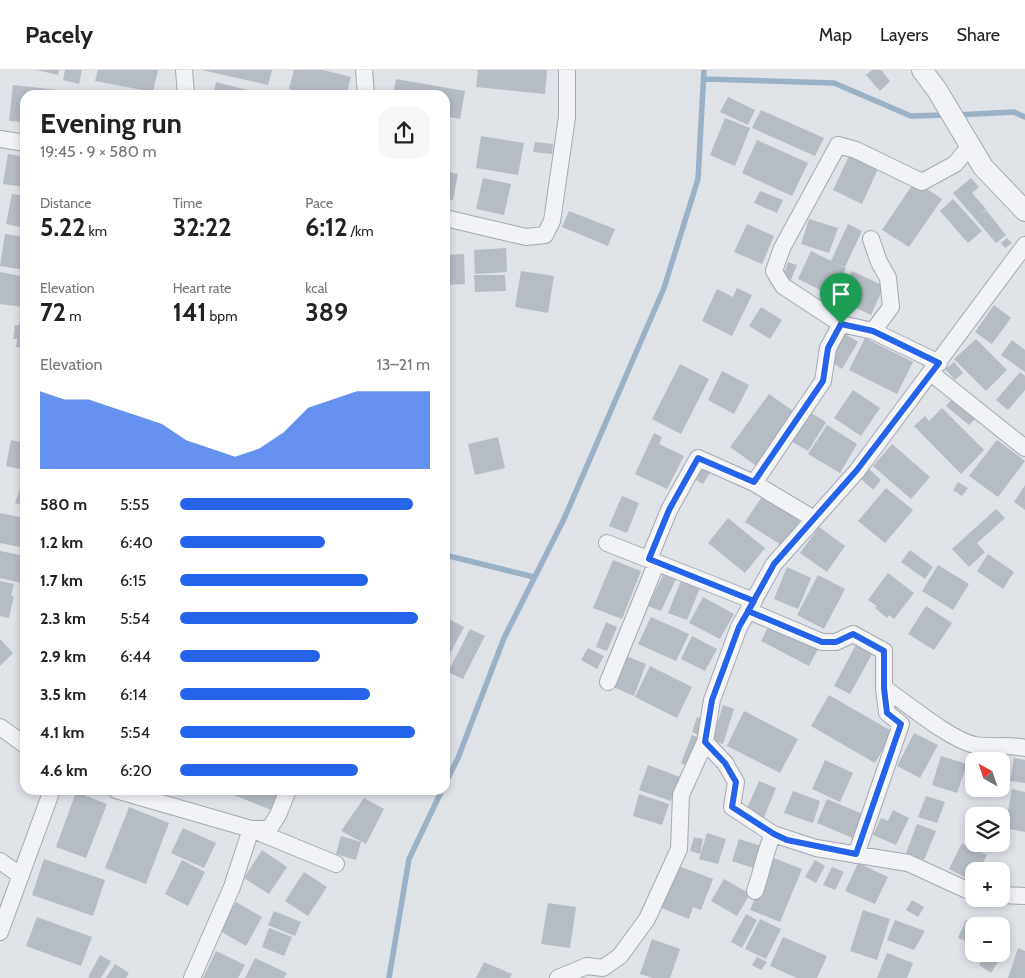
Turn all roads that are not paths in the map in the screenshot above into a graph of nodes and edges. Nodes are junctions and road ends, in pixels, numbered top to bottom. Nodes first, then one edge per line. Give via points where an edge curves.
1 (184, 70) edge
2 (364, 70) edge
3 (567, 70) edge
4 (922, 70) edge
5 (186, 90) edge
6 (366, 90) edge
7 (0, 139) edge
8 (20, 142) edge
9 (971, 145) junction
10 (1025, 211) edge
11 (450, 219) edge
12 (872, 239) dead end
13 (1025, 245) edge
14 (841, 324) junction
15 (873, 331) junction
16 (935, 368) junction
17 (1025, 448) edge
18 (754, 482) junction
19 (814, 519) junction
20 (607, 543) dead end
21 (652, 562) junction
22 (751, 606) junction
23 (608, 682) dead end
24 (884, 688) junction
25 (0, 727) edge
26 (20, 741) edge
27 (705, 742) junction
28 (1025, 748) edge
29 (50, 795) edge
30 (133, 795) edge
31 (286, 795) edge
32 (251, 829) junction
33 (774, 834) junction
34 (856, 854) junction
35 (0, 861) edge
36 (336, 864) dead end
37 (21, 876) junction
38 (965, 890) edge
39 (755, 891) dead end
40 (1010, 895) edge
41 (1025, 896) edge
42 (0, 932) edge
43 (192, 978) edge
44 (558, 978) edge

1 - 5 street
2 - 6 street
3 - 11 street via 567,117 552,221 545,235 526,237
4 - 9 street
7 - 8 street
9 - 10 street via 983,167
9 - 14 street via 955,164 922,182 856,150 838,145 782,248 774,271 783,286
12 - 15 street via 888,278 891,307
13 - 16 street
14 - 15 street
14 - 18 street via 828,348 823,381
15 - 16 street
16 - 17 street
16 - 19 street via 857,470
18 - 19 street
18 - 21 street via 698,458 669,510
19 - 22 street via 774,564
20 - 21 street
21 - 22 street
21 - 23 street
22 - 24 street via 822,642 836,642 853,634 884,651
22 - 27 street via 739,627 712,700
24 - 28 street via 961,740 976,745 1009,744
24 - 34 street via 887,713 901,724
25 - 26 street
27 - 33 street via 725,763 736,782 732,807
27 - 44 street via 681,795 679,849 648,919 620,956 603,968 587,966
29 - 37 street
30 - 32 street
31 - 32 street via 269,829
32 - 36 street
32 - 43 street via 232,887
33 - 34 street via 816,848
33 - 39 street
34 - 38 street via 908,864
35 - 37 street
37 - 42 street
40 - 41 street

